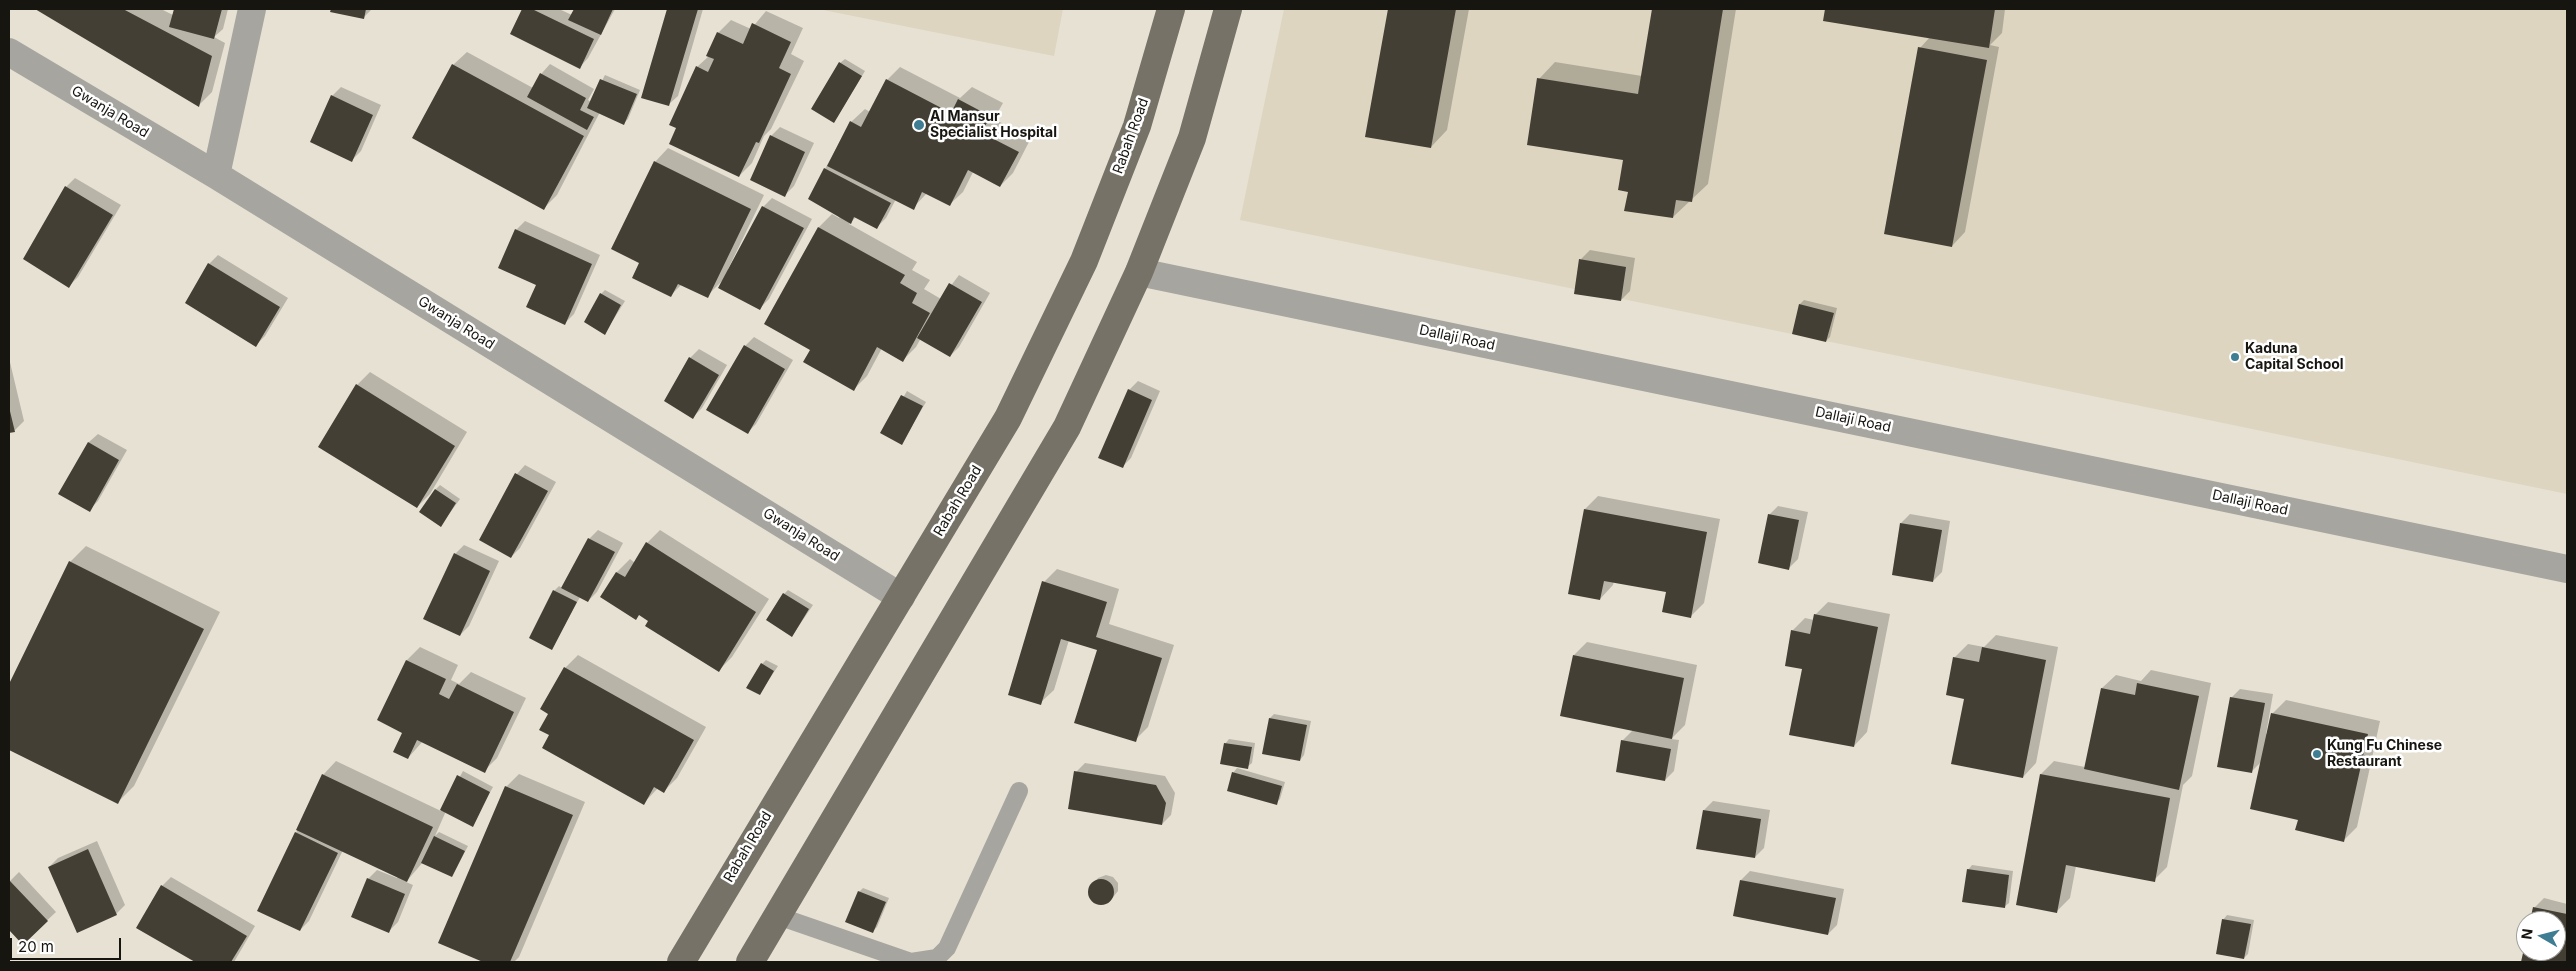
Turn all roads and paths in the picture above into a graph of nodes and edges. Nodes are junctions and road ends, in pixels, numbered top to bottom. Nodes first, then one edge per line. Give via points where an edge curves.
1 (252, 9) edge
2 (1171, 9) edge
3 (1228, 9) edge
4 (9, 52) edge
5 (216, 175) junction
6 (1139, 272) junction
7 (2567, 568) edge
8 (901, 597) junction
9 (1019, 791) dead end
10 (778, 916) junction
11 (681, 962) edge
12 (750, 962) edge

1 - 5 street
2 - 8 main road, Rabah Road via 1137,126 1084,261 1008,418
3 - 6 main road via 1192,138
4 - 5 street, Gwanja Road
5 - 8 street, Gwanja Road
6 - 7 street, Dallaji Road
6 - 10 main road via 1067,427
8 - 11 main road, Rabah Road
9 - 10 lane via 947,948 937,958 911,962
10 - 12 main road

